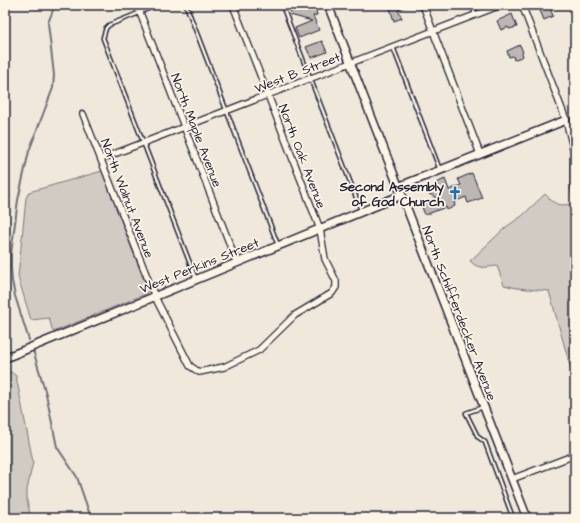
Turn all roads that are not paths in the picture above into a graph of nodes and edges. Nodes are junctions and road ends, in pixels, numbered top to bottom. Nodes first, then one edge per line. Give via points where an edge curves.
1 (154, 5) edge
2 (186, 5) edge
3 (233, 5) edge
4 (282, 5) edge
5 (328, 5) edge
6 (423, 5) edge
7 (472, 5) edge
8 (501, 5) edge
9 (522, 5) edge
10 (138, 9) edge
11 (476, 15) junction
12 (433, 31) junction
13 (393, 47) junction
14 (351, 63) junction
15 (310, 78) junction
16 (268, 94) junction
17 (227, 110) junction
18 (83, 114) dead end
19 (566, 120) junction
20 (184, 127) junction
21 (144, 143) junction
22 (480, 154) junction
23 (101, 159) junction
24 (440, 170) junction
25 (398, 187) junction
26 (575, 192) edge
27 (402, 195) junction
28 (362, 211) junction
29 (320, 229) junction
30 (278, 246) junction
31 (237, 263) junction
32 (196, 280) junction
33 (155, 296) junction
34 (5, 358) edge
35 (199, 372) joint
36 (484, 407) junction
37 (575, 455) edge
38 (512, 479) junction
39 (514, 518) edge
40 (527, 518) edge

1 - 10 street
2 - 17 lane
3 - 16 street, North Oak Avenue
4 - 15 lane
5 - 14 street, North Schifferdecker Avenue
6 - 12 street
7 - 11 lane
8 - 11 street, West B Street
9 - 19 street
10 - 20 street, North Maple Avenue
10 - 21 lane via 106,28 103,38
11 - 12 street, West B Street
12 - 13 street, West B Street
12 - 22 street
13 - 14 street, West B Street
13 - 24 lane
14 - 15 street, West B Street
14 - 25 street, North Schifferdecker Avenue
15 - 16 street, West B Street
15 - 28 lane
16 - 17 street, West B Street
16 - 29 street, North Oak Avenue
17 - 20 street, West B Street
17 - 30 lane
18 - 23 street, North Walnut Avenue
19 - 22 street
19 - 26 street via 574,152
20 - 21 street, West B Street
20 - 31 street, North Maple Avenue
21 - 23 street, West B Street
21 - 32 lane
22 - 24 street
23 - 33 street, North Walnut Avenue
24 - 25 street
25 - 27 street, North Schifferdecker Avenue
27 - 28 street, West Perkins Street
27 - 36 street, North Schifferdecker Avenue
28 - 29 street, West Perkins Street
29 - 30 street, West Perkins Street
29 - 35 street, North Oak Avenue via 325,259 336,281 332,293 295,315 259,350 224,367
30 - 31 street, West Perkins Street
31 - 32 street, West Perkins Street
32 - 33 street, West Perkins Street
33 - 34 street, West Perkins Street
33 - 35 street, North Walnut Avenue via 190,366
36 - 38 street, North Schifferdecker Avenue
36 - 39 lane via 466,413 478,437 486,442
37 - 38 street
38 - 40 street, North Schifferdecker Avenue

